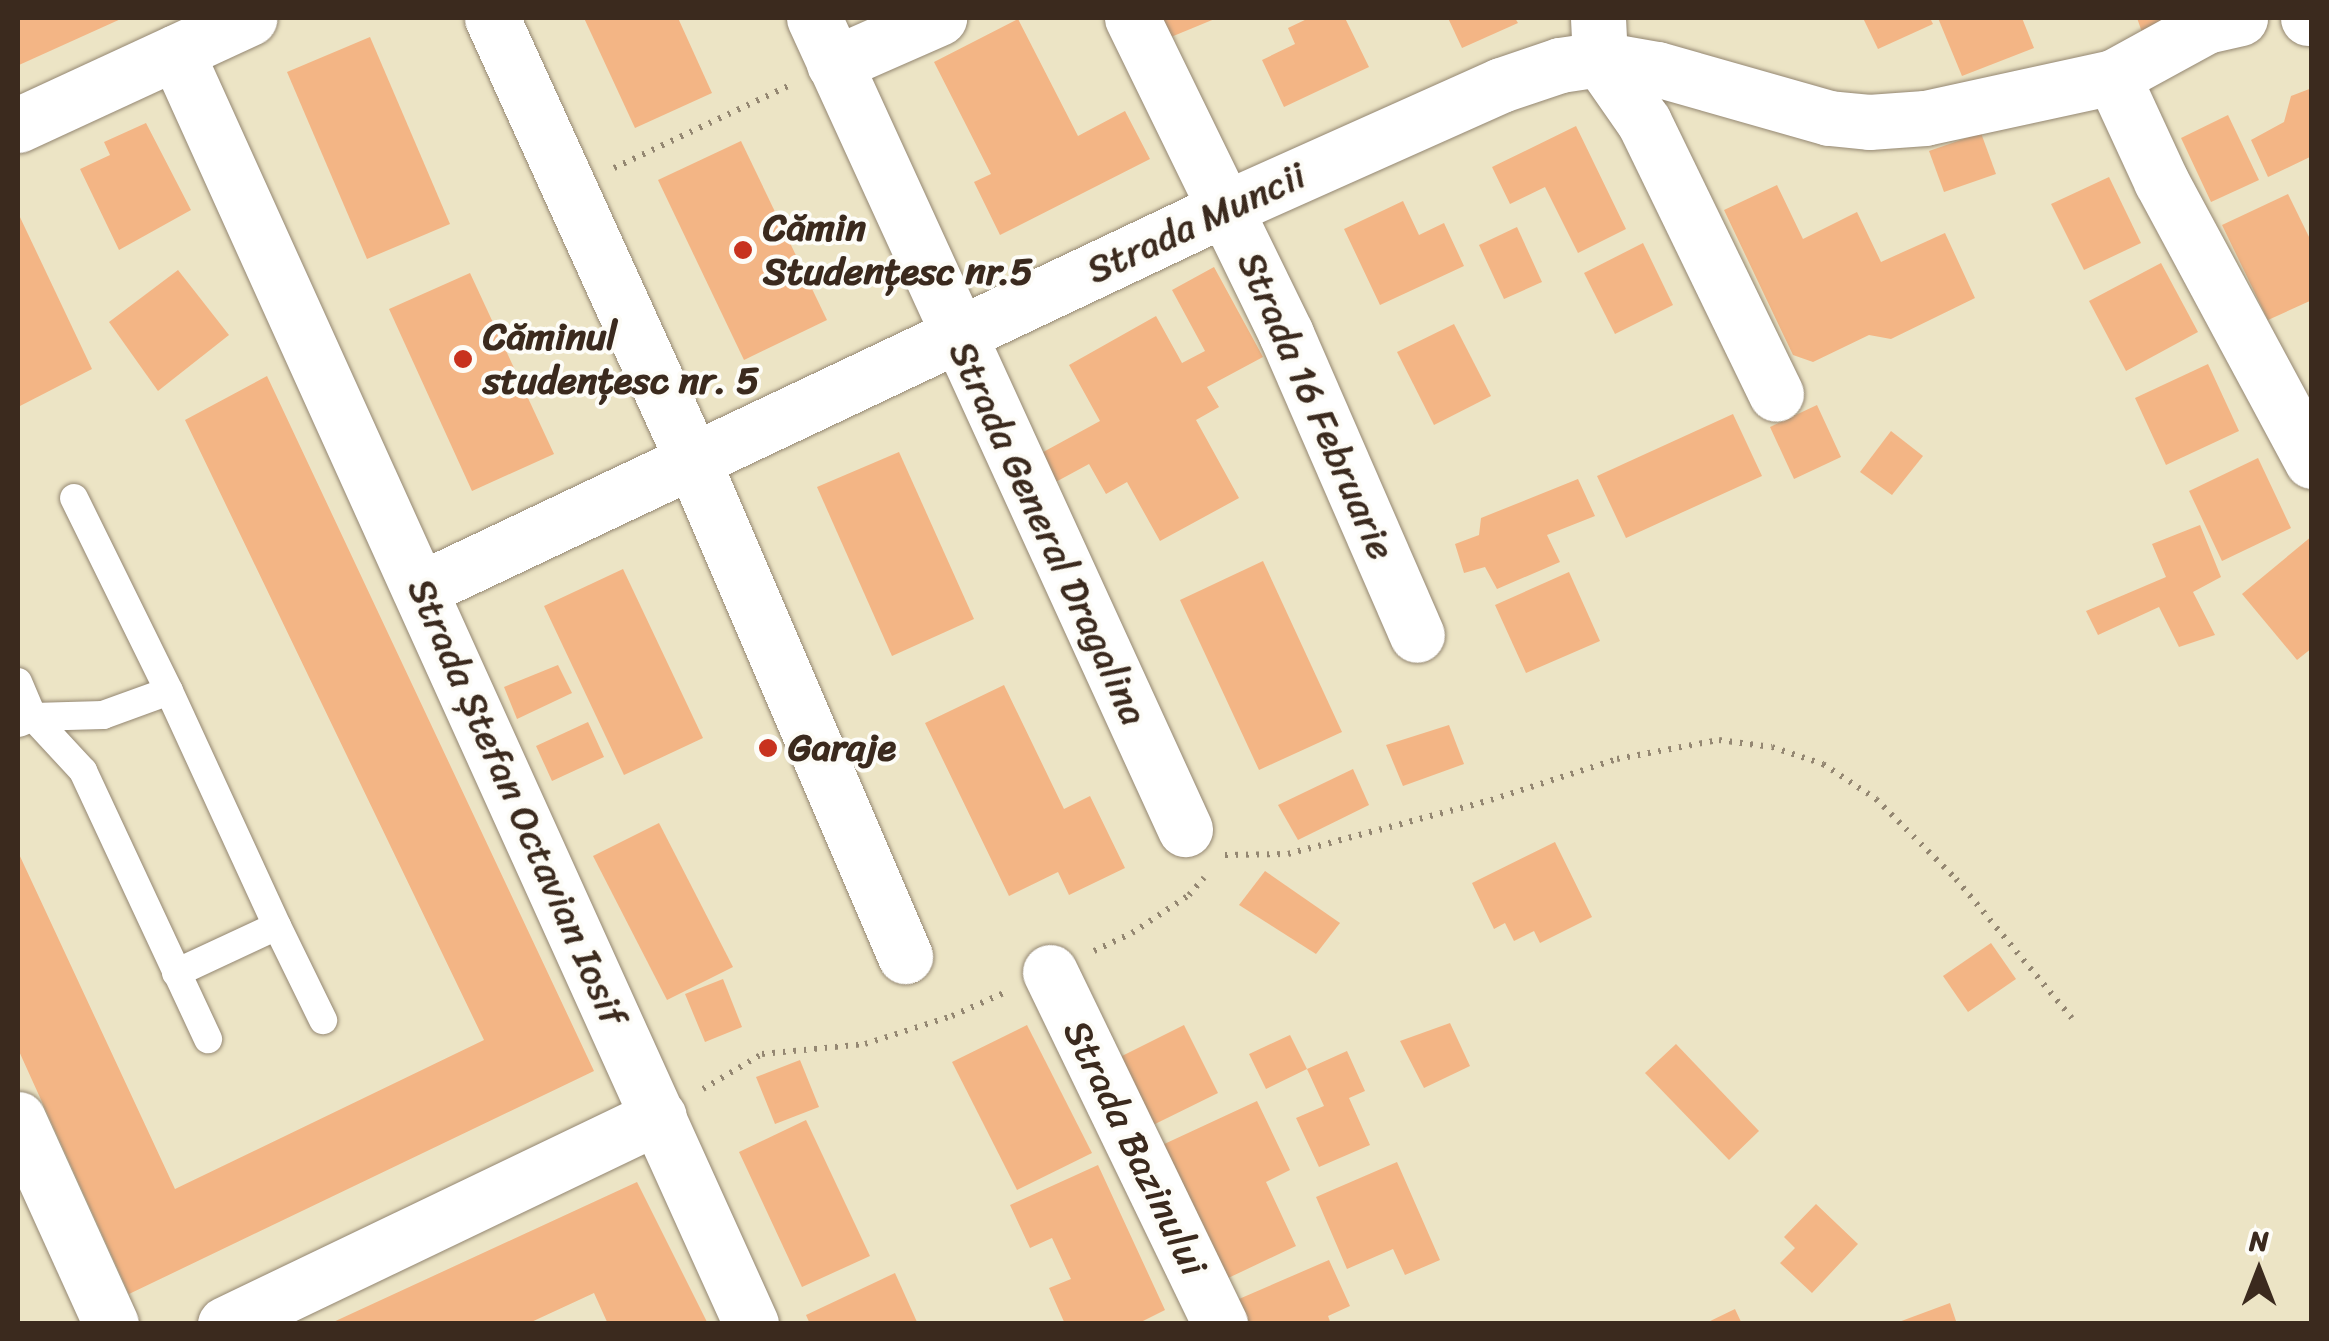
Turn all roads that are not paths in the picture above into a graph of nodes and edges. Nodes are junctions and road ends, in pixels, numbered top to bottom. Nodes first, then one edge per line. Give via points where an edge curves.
1 (250, 18) edge
2 (492, 18) edge
3 (940, 18) edge
4 (1132, 18) edge
5 (2218, 20) edge
6 (1599, 38) edge
7 (824, 41) edge
8 (176, 52) junction
9 (2113, 77) junction
10 (18, 126) edge
11 (1226, 208) junction
12 (956, 333) junction
13 (1776, 394) dead end
14 (692, 459) junction
15 (2312, 460) edge
16 (74, 498) dead end
17 (420, 589) junction
18 (1418, 634) dead end
19 (18, 682) edge
20 (168, 691) junction
21 (25, 720) edge
22 (1202, 842) road end
23 (277, 926) junction
24 (905, 956) dead end
25 (1050, 972) road end
26 (176, 973) junction
27 (323, 1020) dead end
28 (208, 1039) dead end
29 (659, 1116) junction
30 (18, 1119) edge
31 (111, 1324) edge
32 (226, 1324) edge
33 (751, 1324) edge
34 (1220, 1324) edge

1 - 8 street
2 - 14 street
3 - 7 street
4 - 11 street, Strada 16 Februarie
5 - 9 street
6 - 9 street via 1657,69 1829,118 1870,122 1925,118
6 - 11 street, Strada Muncii via 1560,65
6 - 13 street
7 - 12 street, Strada General Dragalina
8 - 10 street
8 - 17 street, Strada Ștefan Octavian Iosif
9 - 15 street via 2160,181
11 - 12 street, Strada Muncii
11 - 18 street, Strada 16 Februarie
12 - 14 street, Strada Muncii
12 - 22 street, Strada General Dragalina
14 - 17 street, Strada Muncii
14 - 24 street
16 - 20 lane
17 - 29 street, Strada Ștefan Octavian Iosif
19 - 21 lane
20 - 21 lane via 102,715
20 - 23 lane
21 - 26 lane via 83,771
23 - 26 lane
23 - 27 lane
25 - 34 street, Strada Bazinului
26 - 28 lane
29 - 32 street
29 - 33 street, Strada Ștefan Octavian Iosif
30 - 31 street

